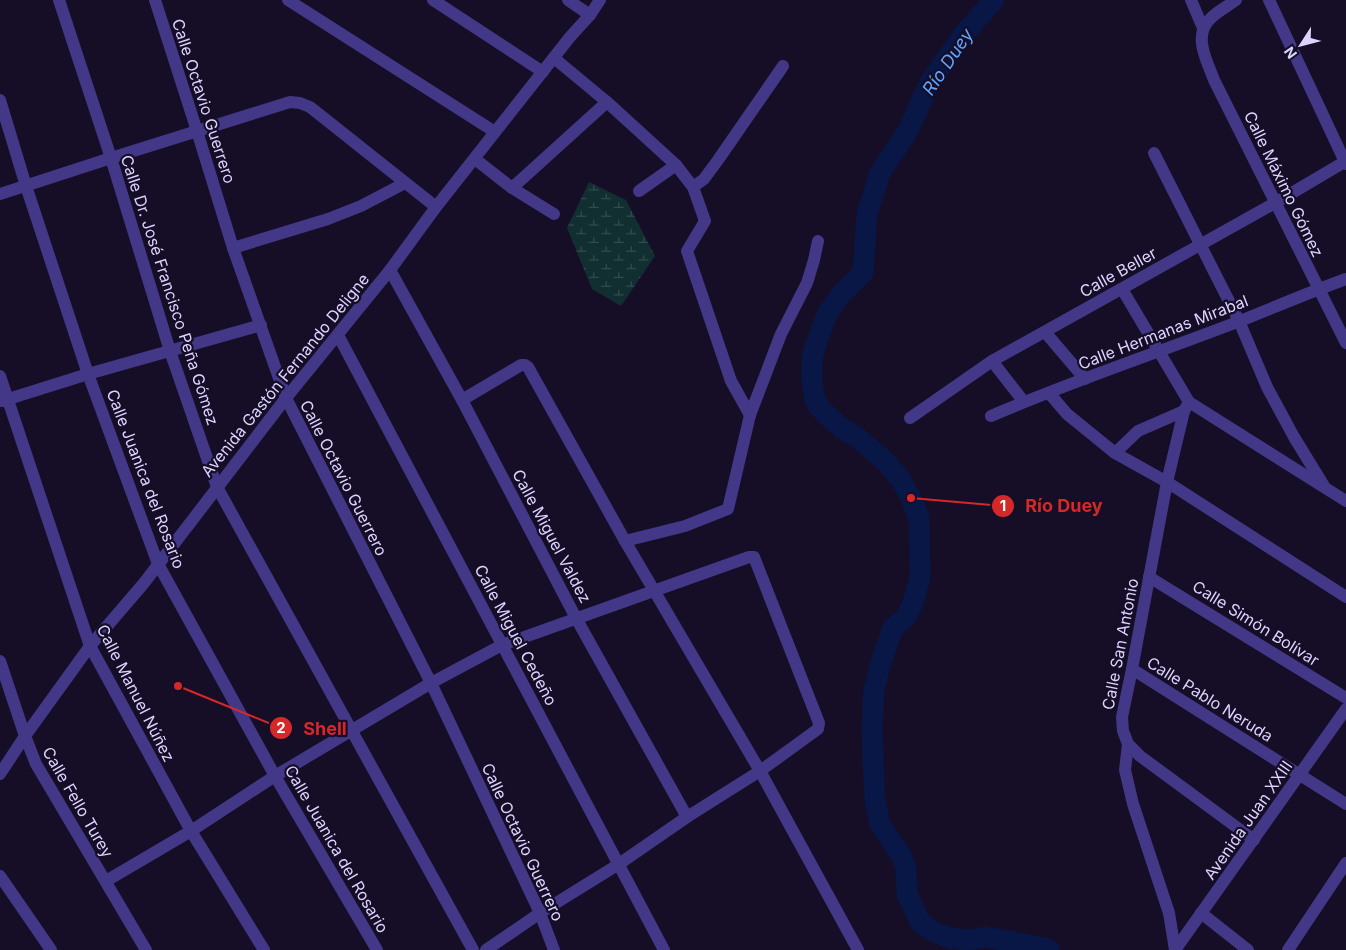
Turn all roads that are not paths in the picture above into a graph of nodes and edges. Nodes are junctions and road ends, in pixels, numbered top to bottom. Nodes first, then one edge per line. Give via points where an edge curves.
1 (59, 0) edge
2 (155, 0) edge
3 (288, 0) edge
4 (433, 0) edge
5 (568, 0) edge
6 (600, 0) edge
7 (1191, 0) edge
8 (1236, 0) edge
9 (1269, 0) edge
10 (590, 15) junction
11 (1202, 32) junction
12 (554, 58) junction
13 (783, 66) dead end
14 (543, 72) junction
15 (0, 100) edge
16 (607, 102) junction
17 (197, 130) junction
18 (496, 132) junction
19 (1154, 153) dead end
20 (111, 158) junction
21 (475, 159) junction
22 (1346, 162) edge
23 (676, 165) junction
24 (405, 183) junction
25 (26, 186) junction
26 (512, 188) junction
27 (693, 188) junction
28 (639, 191) dead end
29 (0, 194) edge
30 (1275, 203) junction
31 (436, 207) junction
32 (554, 214) dead end
33 (818, 241) dead end
34 (1200, 245) junction
35 (233, 248) junction
36 (390, 270) junction
37 (1346, 279) edge
38 (1122, 289) junction
39 (1318, 289) junction
40 (1239, 321) junction
41 (261, 326) junction
42 (1045, 332) junction
43 (338, 335) junction
44 (1346, 342) edge
45 (1158, 350) junction
46 (170, 351) junction
47 (992, 361) junction
48 (88, 374) junction
49 (0, 376) edge
50 (1085, 379) junction
51 (1049, 393) junction
52 (286, 398) junction
53 (4, 400) edge
54 (462, 400) junction
55 (1024, 402) junction
56 (1186, 406) junction
57 (750, 415) junction
58 (991, 416) dead end
59 (910, 418) dead end
60 (1115, 453) junction
61 (1167, 482) junction
62 (217, 486) junction
63 (1324, 486) junction
64 (1346, 501) edge
65 (625, 541) junction
66 (158, 564) junction
67 (1149, 577) junction
68 (654, 590) junction
69 (1346, 597) edge
70 (576, 618) junction
71 (502, 644) junction
72 (90, 646) junction
73 (0, 662) edge
74 (1132, 669) junction
75 (430, 682) junction
76 (1346, 698) edge
77 (1346, 709) edge
78 (352, 731) junction
79 (25, 736) junction
80 (1128, 744) junction
81 (760, 771) junction
82 (0, 774) edge
83 (1300, 775) junction
84 (275, 776) junction
85 (1346, 804) edge
86 (687, 817) junction
87 (190, 830) junction
88 (1254, 840) junction
89 (619, 864) junction
90 (1346, 864) edge
91 (0, 876) edge
92 (106, 881) junction
93 (540, 913) junction
94 (1201, 913) junction
95 (51, 950) edge
96 (146, 950) edge
97 (264, 950) edge
98 (377, 950) edge
99 (473, 950) edge
100 (486, 950) edge
101 (554, 950) edge
102 (664, 950) edge
103 (858, 950) edge
104 (1175, 950) edge
105 (1248, 950) edge
106 (1288, 950) edge

1 - 20 street, Calle Dr. José Francisco Peña Gómez
2 - 17 street, Calle Octavio Guerrero
3 - 18 street
4 - 14 street
5 - 10 street
6 - 10 street, Avenida Gastón Fernando Deligne
7 - 11 street, Calle Máximo Gómez
8 - 11 street via 1211,18
9 - 22 street
10 - 12 street, Avenida Gastón Fernando Deligne
11 - 30 street, Calle Máximo Gómez via 1204,54 1214,80
12 - 14 street, Avenida Gastón Fernando Deligne
12 - 16 street
13 - 27 street via 704,179
14 - 18 street, Avenida Gastón Fernando Deligne
15 - 25 street, Calle Juanica del Rosario
16 - 23 street
16 - 26 street
17 - 20 street
17 - 24 street via 290,102 300,103 310,107
17 - 35 street, Calle Octavio Guerrero
18 - 21 street, Avenida Gastón Fernando Deligne
19 - 34 street
20 - 25 street
20 - 46 street, Calle Dr. José Francisco Peña Gómez
21 - 26 street
21 - 31 street, Avenida Gastón Fernando Deligne
22 - 30 street, Calle Beller
23 - 27 street
23 - 28 street
24 - 31 street
24 - 35 street via 328,219
25 - 29 street
25 - 48 street, Calle Juanica del Rosario
26 - 32 street
27 - 57 street via 705,221 687,251 731,381
30 - 34 street, Calle Beller
30 - 39 street, Calle Máximo Gómez
31 - 36 street, Avenida Gastón Fernando Deligne
33 - 57 street via 807,283 781,334
34 - 38 street, Calle Beller
34 - 40 street
35 - 41 street, Calle Octavio Guerrero
36 - 43 street, Avenida Gastón Fernando Deligne
36 - 54 street, Calle Miguel Valdez
37 - 39 street, Calle Hermanas Mirabal
38 - 42 street, Calle Beller
38 - 45 street
39 - 40 street, Calle Hermanas Mirabal
39 - 44 street, Calle Máximo Gómez
40 - 45 street, Calle Hermanas Mirabal
40 - 63 street via 1267,387
41 - 46 street
41 - 52 street, Calle Octavio Guerrero
42 - 47 street, Calle Beller
42 - 50 street
43 - 52 street, Avenida Gastón Fernando Deligne
43 - 71 street, Calle Miguel Cedeño
45 - 50 street, Calle Hermanas Mirabal
45 - 56 street
46 - 48 street
46 - 62 street, Calle Dr. José Francisco Peña Gómez
47 - 55 street
47 - 59 street, Calle Beller
48 - 53 street
48 - 66 street, Calle Juanica del Rosario
49 - 53 street, Calle Manuel Núñez
50 - 51 street, Calle Hermanas Mirabal
51 - 55 street, Calle Hermanas Mirabal
51 - 60 street via 1067,414
52 - 62 street, Avenida Gastón Fernando Deligne
52 - 75 street, Calle Octavio Guerrero
53 - 72 street, Calle Manuel Núñez
54 - 65 street via 521,365 528,367
54 - 70 street, Calle Miguel Valdez
55 - 58 street, Calle Hermanas Mirabal
56 - 60 street via 1138,432
56 - 61 street, Calle San Antonio
56 - 63 street
57 - 65 street via 728,509 685,526
60 - 61 street
61 - 67 street, Calle San Antonio
61 - 69 street
62 - 66 street, Avenida Gastón Fernando Deligne
62 - 78 street, Calle Dr. José Francisco Peña Gómez
63 - 64 street
65 - 68 street
66 - 72 street, Avenida Gastón Fernando Deligne
66 - 84 street, Calle Juanica del Rosario
67 - 74 street, Calle San Antonio
67 - 76 street, Calle Simón Bolívar
68 - 70 street
68 - 81 street
68 - 81 street via 754,558 819,723 818,729
70 - 71 street
70 - 86 street, Calle Miguel Valdez
71 - 75 street
71 - 89 street, Calle Miguel Cedeño
72 - 79 street, Avenida Gastón Fernando Deligne
72 - 87 street, Calle Manuel Núñez
73 - 79 street, Calle Fello Turey
74 - 80 street, Calle San Antonio via 1122,717
74 - 83 street, Calle Pablo Neruda
75 - 78 street
75 - 93 street, Calle Octavio Guerrero
77 - 83 street, Avenida Juan XXIII
78 - 84 street
78 - 99 street, Calle Dr. José Francisco Peña Gómez
79 - 82 street, Avenida Gastón Fernando Deligne
79 - 92 street, Calle Fello Turey via 36,764
80 - 88 street
80 - 104 street, Calle San Antonio via 1124,770 1169,913
81 - 86 street
81 - 103 street
83 - 85 street, Calle Pablo Neruda
83 - 88 street, Avenida Juan XXIII
84 - 87 street
84 - 98 street, Calle Juanica del Rosario
86 - 89 street
87 - 92 street
87 - 97 street, Calle Manuel Núñez
88 - 94 street, Avenida Juan XXIII
89 - 93 street
89 - 102 street, Calle Miguel Cedeño
90 - 106 street
91 - 95 street
92 - 96 street, Calle Fello Turey
93 - 100 street
93 - 101 street, Calle Octavio Guerrero
94 - 104 street, Avenida Juan XXIII
94 - 105 street

